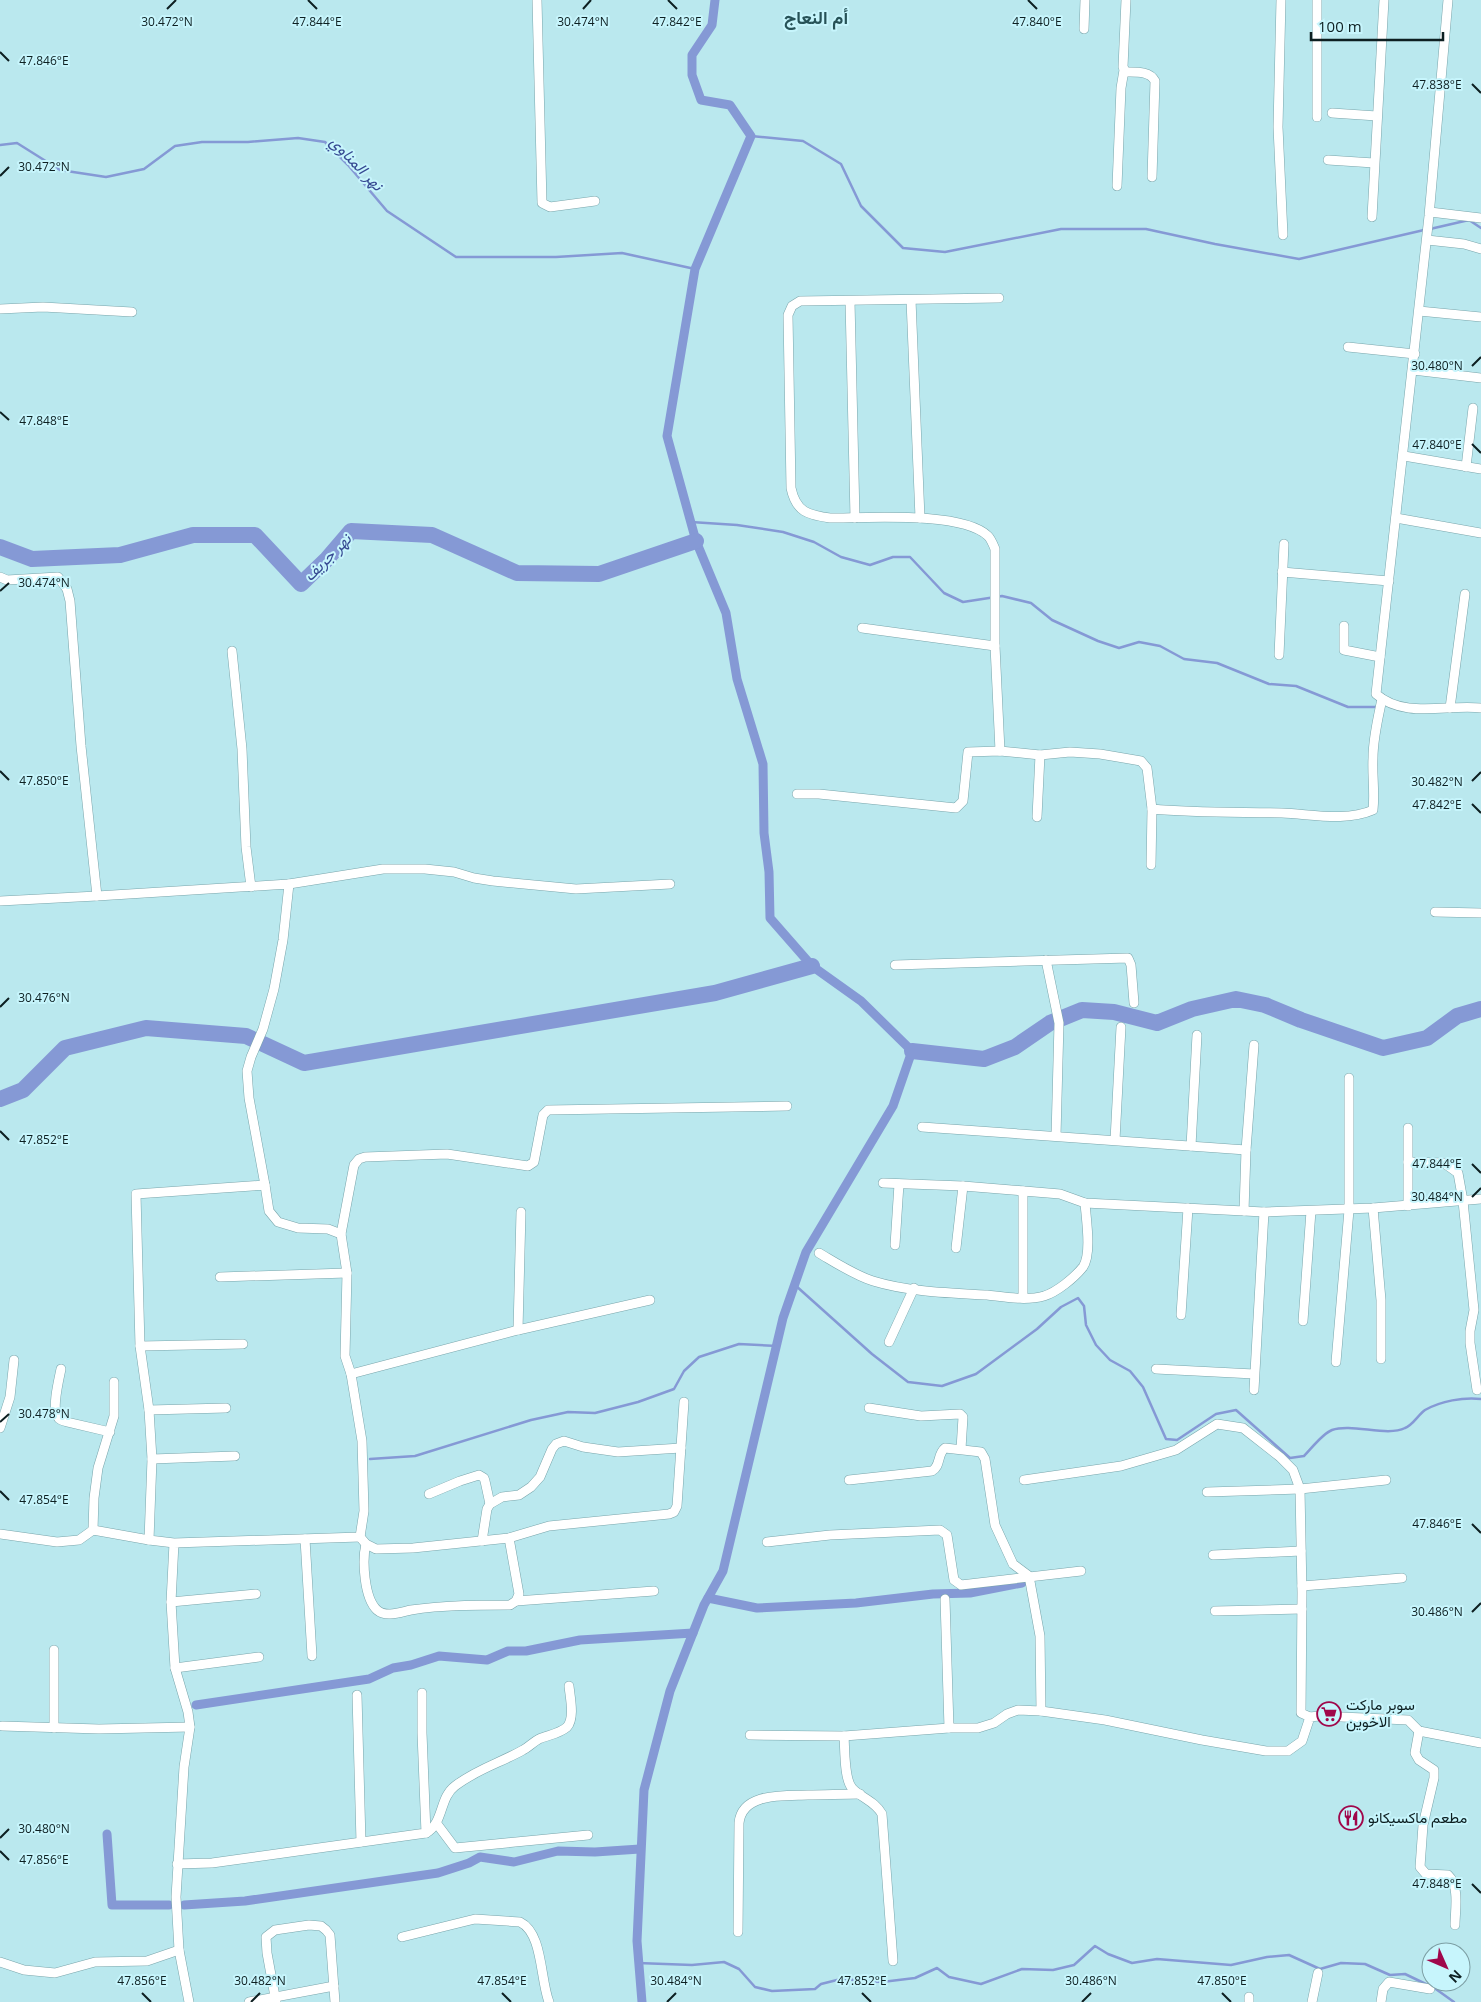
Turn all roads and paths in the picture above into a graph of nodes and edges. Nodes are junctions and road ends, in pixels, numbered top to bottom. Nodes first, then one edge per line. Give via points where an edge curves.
1 (537, 0) edge
2 (1086, 0) edge
3 (1126, 0) edge
4 (1281, 0) edge
5 (1317, 0) edge
6 (1384, 0) edge
7 (1448, 0) edge
8 (1084, 29) dead end
9 (1124, 70) junction
10 (1332, 113) dead end
11 (1377, 116) junction
12 (1317, 117) dead end
13 (1328, 160) dead end
14 (1374, 162) junction
15 (1152, 177) dead end
16 (1117, 186) dead end
17 (594, 201) dead end
18 (1430, 214) junction
19 (1372, 217) dead end
20 (1481, 218) edge
21 (1282, 234) dead end
22 (1427, 239) junction
23 (1481, 249) edge
24 (999, 298) dead end
25 (911, 300) junction
26 (850, 301) junction
27 (0, 309) edge
28 (1419, 311) junction
29 (132, 312) dead end
30 (1481, 316) edge
31 (1348, 347) dead end
32 (1414, 354) junction
33 (1413, 370) junction
34 (1481, 378) edge
35 (1473, 408) dead end
36 (1404, 456) junction
37 (1466, 467) junction
38 (1481, 469) edge
39 (855, 518) junction
40 (920, 518) junction
41 (1396, 518) junction
42 (1481, 533) edge
43 (1284, 544) dead end
44 (1282, 572) junction
45 (0, 577) edge
46 (1389, 581) junction
47 (1465, 594) dead end
48 (1344, 626) dead end
49 (862, 628) dead end
50 (995, 646) junction
51 (232, 651) dead end
52 (1279, 654) dead end
53 (1380, 657) junction
54 (1382, 699) junction
55 (1450, 708) junction
56 (1481, 708) edge
57 (1000, 751) junction
58 (1040, 755) junction
59 (797, 794) dead end
60 (1152, 809) junction
61 (1037, 818) dead end
62 (1151, 865) dead end
63 (289, 884) junction
64 (670, 884) dead end
65 (251, 887) junction
66 (97, 896) junction
67 (0, 901) edge
68 (1435, 912) dead end
69 (1481, 913) edge
70 (1046, 960) junction
71 (895, 965) dead end
72 (1134, 1003) dead end
73 (1121, 1027) dead end
74 (1198, 1035) dead end
75 (1254, 1045) dead end
76 (1349, 1078) dead end
77 (787, 1106) dead end
78 (922, 1126) dead end
79 (1408, 1128) dead end
80 (1056, 1136) junction
81 (1115, 1140) junction
82 (1191, 1146) junction
83 (1246, 1150) junction
84 (1408, 1162) junction
85 (883, 1183) dead end
86 (899, 1184) junction
87 (265, 1185) junction
88 (963, 1186) junction
89 (1024, 1191) junction
90 (1481, 1199) edge
91 (1463, 1201) junction
92 (1085, 1203) junction
93 (1408, 1206) junction
94 (1188, 1208) junction
95 (1373, 1208) junction
96 (1349, 1210) junction
97 (1244, 1211) junction
98 (1311, 1211) junction
99 (521, 1212) dead end
100 (1264, 1212) junction
101 (341, 1234) junction
102 (895, 1245) dead end
103 (956, 1248) dead end
104 (819, 1253) dead end
105 (347, 1273) junction
106 (220, 1277) dead end
107 (914, 1288) junction
108 (1023, 1298) junction
109 (650, 1300) dead end
110 (1181, 1315) dead end
111 (1303, 1321) dead end
112 (518, 1330) junction
113 (889, 1342) dead end
114 (243, 1344) dead end
115 (140, 1346) junction
116 (14, 1360) dead end
117 (1381, 1360) dead end
118 (1336, 1362) dead end
119 (60, 1369) dead end
120 (1156, 1369) dead end
121 (351, 1374) junction
122 (1254, 1374) junction
123 (114, 1382) dead end
124 (1254, 1390) dead end
125 (1477, 1390) dead end
126 (684, 1402) dead end
127 (226, 1408) dead end
128 (869, 1408) dead end
129 (149, 1410) junction
130 (0, 1428) edge
131 (110, 1432) junction
132 (681, 1448) junction
133 (961, 1450) junction
134 (235, 1456) dead end
135 (152, 1459) junction
136 (849, 1480) dead end
137 (1024, 1480) dead end
138 (1386, 1480) dead end
139 (1300, 1489) junction
140 (1207, 1492) dead end
141 (429, 1494) dead end
142 (490, 1504) junction
143 (93, 1530) junction
144 (0, 1534) edge
145 (509, 1538) junction
146 (305, 1539) junction
147 (149, 1540) junction
148 (363, 1540) junction
149 (482, 1541) junction
150 (174, 1542) junction
151 (767, 1542) dead end
152 (1301, 1551) junction
153 (1213, 1555) dead end
154 (1081, 1571) dead end
155 (1029, 1576) junction
156 (1402, 1578) dead end
157 (1302, 1586) junction
158 (654, 1590) dead end
159 (256, 1594) dead end
160 (945, 1599) dead end
161 (516, 1601) junction
162 (171, 1602) junction
163 (1302, 1609) junction
164 (1215, 1611) dead end
165 (54, 1650) dead end
166 (312, 1656) dead end
167 (259, 1657) dead end
168 (175, 1668) junction
169 (569, 1686) dead end
170 (422, 1693) dead end
171 (357, 1695) dead end
172 (1042, 1711) junction
173 (1310, 1717) junction
174 (2, 1726) dead end
175 (190, 1727) junction
176 (54, 1728) junction
177 (949, 1728) junction
178 (1419, 1731) junction
179 (750, 1735) dead end
180 (844, 1736) junction
181 (1481, 1742) edge
182 (860, 1794) junction
183 (437, 1824) junction
184 (426, 1833) junction
185 (588, 1835) dead end
186 (361, 1842) junction
187 (177, 1864) junction
188 (1455, 1925) dead end
189 (738, 1932) dead end
190 (402, 1937) dead end
191 (179, 1950) junction
192 (893, 1961) dead end
193 (0, 1962) edge
194 (1318, 1974) dead end
195 (334, 1986) junction
196 (1421, 1987) edge
197 (276, 1999) edge
198 (189, 2002) edge
199 (250, 2002) edge
200 (335, 2002) edge
201 (549, 2002) edge
202 (1312, 2002) edge
203 (1381, 2002) edge

1 - 17 street via 542,203 550,207
2 - 8 street
3 - 9 street
4 - 21 street via 1278,127
5 - 12 street
6 - 11 street
7 - 18 street
9 - 15 street via 1147,73 1156,81
9 - 16 street
10 - 11 street
11 - 14 street
13 - 14 street
14 - 19 street
18 - 20 street
18 - 22 street
22 - 23 street
22 - 28 street
24 - 25 street
25 - 26 street
25 - 40 street
26 - 39 street
26 - 39 street via 800,301 788,314 791,488 800,509 812,516
27 - 29 street via 44,307
28 - 30 street
28 - 32 street
31 - 32 street
32 - 33 street
33 - 34 street
33 - 36 street
35 - 37 street
36 - 37 street
36 - 41 street
37 - 38 street
39 - 40 street
40 - 50 street via 973,527 987,535 995,549
41 - 42 street
41 - 46 street
43 - 44 street
44 - 46 street
44 - 52 street
45 - 66 street via 7,580 58,577 67,589
46 - 53 street
47 - 55 street
48 - 53 street via 1344,650
49 - 50 street
50 - 57 street
51 - 65 street
53 - 54 street via 1376,694
54 - 55 street via 1406,708
54 - 60 street via 1373,758 1373,810 1362,815 1326,816
55 - 56 street
57 - 58 street
57 - 59 street via 968,752 963,801 956,808
58 - 60 street via 1070,752 1141,761 1147,768
58 - 61 street
60 - 62 street
63 - 64 street via 383,870 425,869 493,881 576,889
63 - 65 street
63 - 87 street via 274,989 247,1071
65 - 66 street
66 - 67 street
68 - 69 street
70 - 71 street
70 - 72 street via 1128,958
70 - 80 street via 1059,1023
73 - 81 street
74 - 82 street
75 - 83 street
76 - 96 street
77 - 101 street via 548,1110 543,1115 534,1162 528,1166 447,1154 365,1157 354,1166
78 - 80 street
79 - 84 street
80 - 81 street
81 - 82 street
82 - 83 street
83 - 97 street
84 - 91 street via 1444,1163 1452,1167 1458,1173
84 - 93 street
85 - 86 street
86 - 88 street
86 - 102 street
87 - 101 street via 269,1211 278,1222 298,1228 328,1228
87 - 115 street via 136,1194
88 - 89 street
88 - 103 street
89 - 92 street via 1060,1194
89 - 108 street
90 - 91 street
91 - 93 street
91 - 125 street via 1474,1310 1470,1343
92 - 94 street
92 - 108 street via 1089,1239 1084,1265 1065,1284 1044,1296
93 - 95 street
94 - 97 street
94 - 110 street
95 - 96 street
95 - 117 street via 1381,1300
96 - 98 street
96 - 118 street
97 - 100 street
98 - 100 street
98 - 111 street
99 - 112 street
100 - 122 street
101 - 105 street
104 - 107 street via 873,1281
105 - 106 street
105 - 121 street via 345,1356
107 - 108 street
107 - 113 street
109 - 112 street
112 - 121 street
114 - 115 street
115 - 129 street
116 - 130 street via 10,1397
119 - 131 street via 56,1416 60,1420
120 - 122 street
121 - 148 street via 362,1441
122 - 124 street
123 - 131 street via 114,1416
126 - 132 street
127 - 129 street
128 - 133 street via 921,1416 960,1414 963,1417
129 - 135 street
131 - 143 street via 98,1468
132 - 142 street via 618,1452 564,1441 552,1449 540,1477 531,1487 519,1495
132 - 145 street via 674,1512 549,1526
133 - 136 street via 942,1450 937,1467 932,1471
133 - 155 street via 983,1455 995,1525 1013,1564
134 - 135 street
135 - 147 street
137 - 139 street via 1121,1466 1176,1450 1217,1424 1244,1428 1293,1470
138 - 139 street
139 - 140 street
139 - 152 street
141 - 142 street via 479,1475 484,1478
142 - 149 street
143 - 144 street via 79,1540 57,1542
143 - 147 street
145 - 149 street
145 - 161 street via 520,1594
146 - 148 street
146 - 150 street
146 - 166 street
147 - 150 street
148 - 149 street via 376,1549
148 - 161 street via 370,1597 377,1610 388,1614 510,1605
150 - 162 street
151 - 155 street via 830,1535 940,1530 947,1535 957,1584
152 - 153 street
152 - 157 street
154 - 155 street
155 - 172 street via 1040,1636
156 - 157 street
157 - 163 street
158 - 161 street
159 - 162 street
160 - 177 street
162 - 168 street
163 - 164 street
163 - 173 street via 1301,1713
165 - 176 street
167 - 168 street
168 - 175 street
169 - 183 street via 571,1720 568,1726 478,1771 453,1788
170 - 184 street
171 - 186 street
172 - 173 street via 1266,1751 1288,1750 1302,1741
172 - 177 street via 1018,1710 978,1728
173 - 178 street via 1408,1720
174 - 176 street
175 - 176 street
175 - 187 street
177 - 180 street
178 - 181 street
178 - 188 street via 1416,1752 1420,1760 1434,1770 1420,1867 1426,1874 1448,1875 1453,1879
179 - 180 street
180 - 182 street via 848,1782
182 - 189 street via 774,1796 755,1801 742,1811 739,1823
182 - 192 street via 882,1814
183 - 184 street
183 - 185 street via 450,1844 461,1849
184 - 186 street
186 - 187 street via 212,1863
187 - 191 street
190 - 201 street via 475,1919 520,1922 534,1935
191 - 193 street via 148,1961 94,1962 55,1973 24,1970
191 - 198 street
194 - 202 street
195 - 197 street
195 - 197 street via 330,1936 326,1930 310,1925 274,1930 266,1942
195 - 200 street
196 - 203 street via 1389,1982 1383,1989
197 - 199 street

